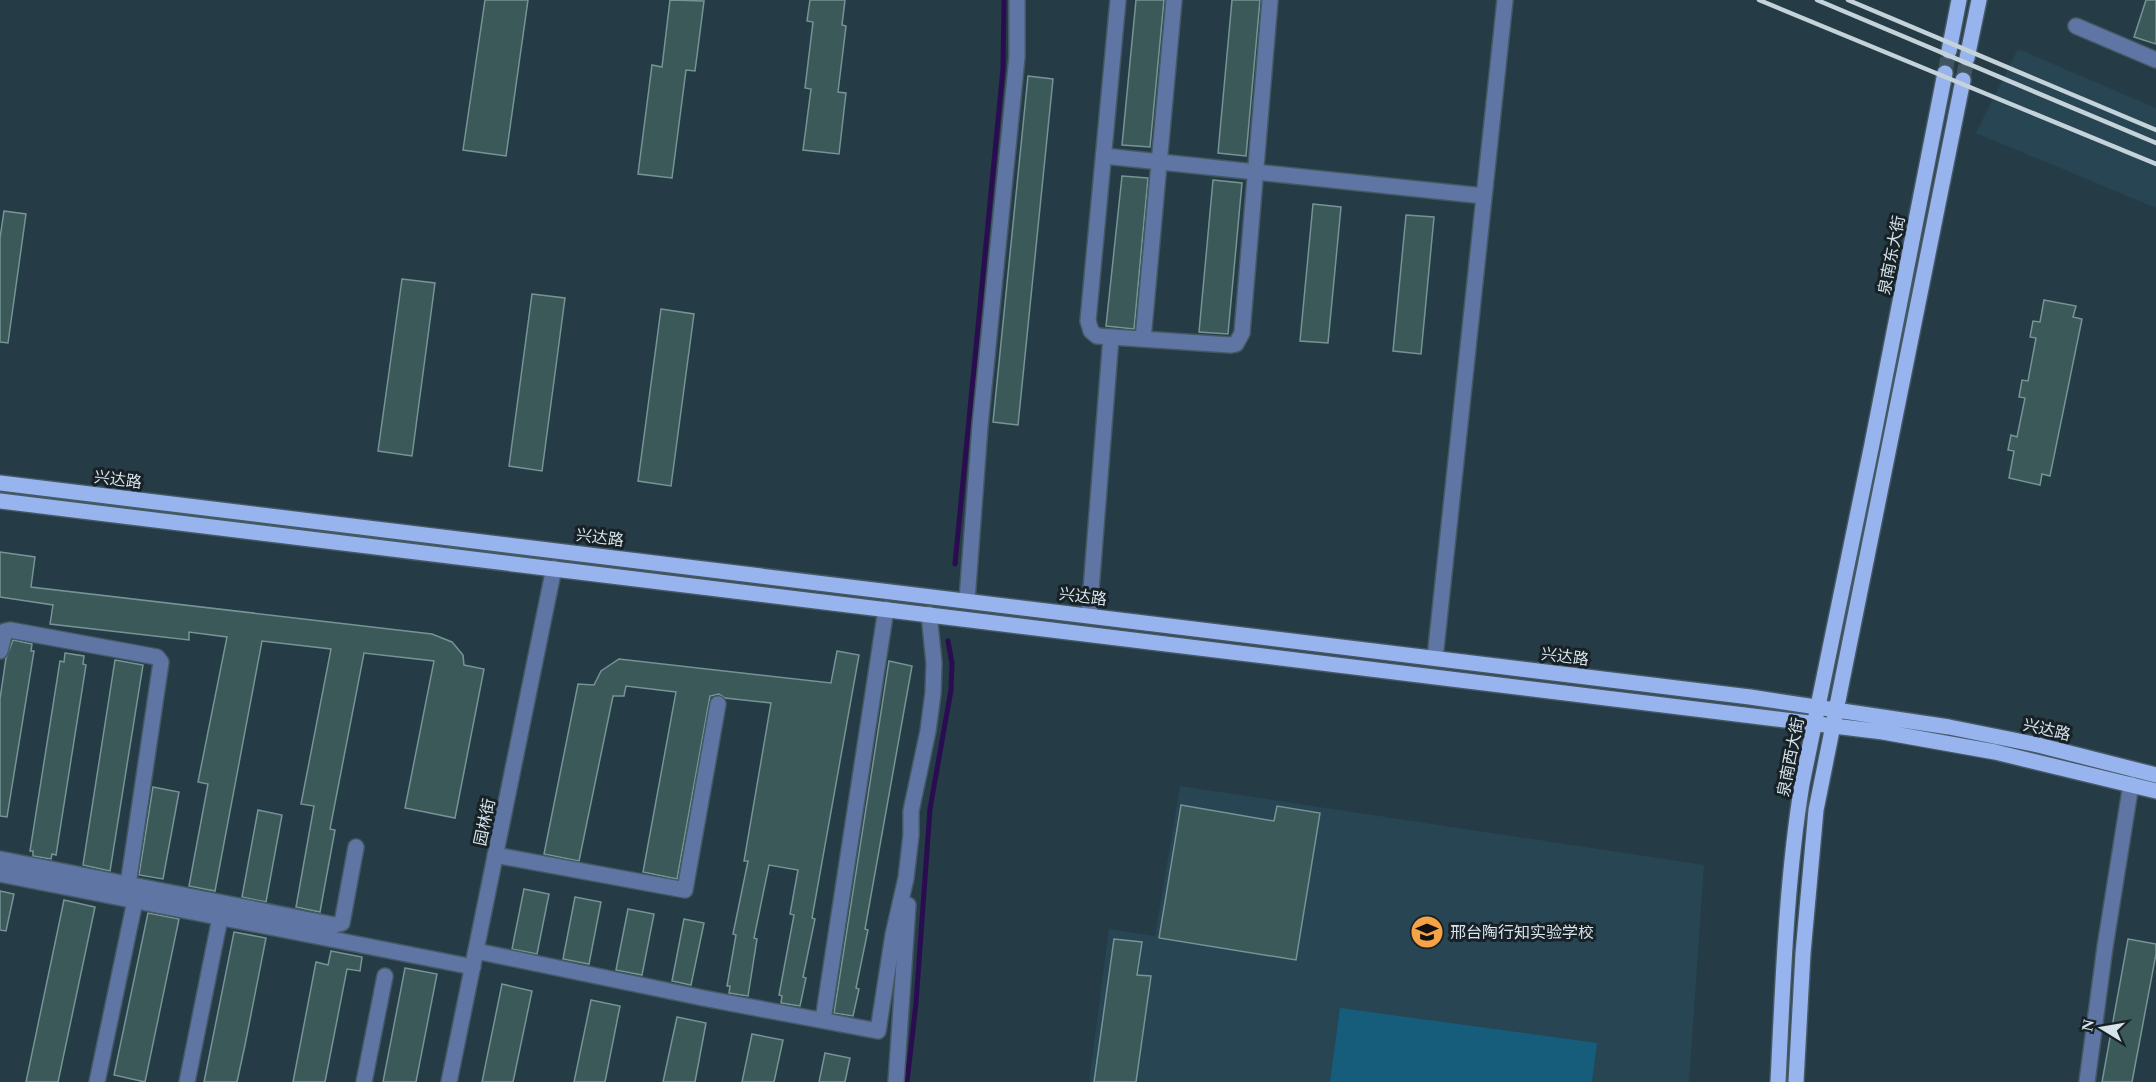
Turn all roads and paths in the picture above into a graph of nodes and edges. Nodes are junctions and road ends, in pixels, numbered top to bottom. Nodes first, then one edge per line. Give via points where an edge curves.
1 (1017, 0) edge
2 (1118, 0) edge
3 (1174, 0) edge
4 (1270, 0) edge
5 (1505, 0) edge
6 (1959, 0) edge
7 (1979, 0) edge
8 (2076, 26) dead end
9 (1949, 51) tunnel mouth
10 (1967, 58) tunnel mouth
11 (2156, 60) edge
12 (1945, 73) tunnel mouth
13 (1963, 80) tunnel mouth
14 (1104, 156) junction
15 (1159, 162) junction
16 (1256, 172) junction
17 (1484, 196) junction
18 (1111, 337) junction
19 (1143, 339) junction
20 (1872, 444) joint
21 (0, 483) edge
22 (0, 501) edge
23 (554, 568) junction
24 (967, 600) junction
25 (886, 609) junction
26 (929, 614) junction
27 (1089, 615) junction
28 (0, 651) edge
29 (1435, 658) junction
30 (718, 704) dead end
31 (1818, 706) junction
32 (1837, 709) junction
33 (1815, 723) junction
34 (1833, 725) junction
35 (2156, 775) edge
36 (2131, 784) junction
37 (2156, 791) edge
38 (356, 847) dead end
39 (495, 855) junction
40 (0, 859) edge
41 (908, 870) junction
42 (0, 874) edge
43 (128, 885) junction
44 (135, 901) junction
45 (220, 918) junction
46 (476, 951) junction
47 (472, 967) junction
48 (385, 975) dead end
49 (823, 1020) junction
50 (97, 1082) edge
51 (187, 1082) edge
52 (364, 1082) edge
53 (449, 1082) edge
54 (896, 1082) edge
55 (1778, 1082) edge
56 (1796, 1082) edge
57 (2087, 1082) edge

1 - 24 street via 1017,57 980,426
2 - 14 street
3 - 15 street
4 - 16 street
5 - 17 street
6 - 9 main road
7 - 10 main road
8 - 11 street
12 - 20 main road, 泉南东大街
13 - 32 main road
14 - 15 street
14 - 18 street via 1088,321 1097,336
15 - 16 street
15 - 19 street
16 - 17 street
16 - 19 street via 1240,340 1230,345
17 - 29 street
18 - 19 street
18 - 27 street
20 - 31 main road, 泉南西大街
21 - 24 main road, 兴达路
22 - 23 main road, 兴达路
23 - 25 main road, 兴达路
23 - 39 street, 园林街
24 - 27 main road, 兴达路
25 - 26 main road, 兴达路
25 - 49 street
26 - 33 main road, 兴达路
26 - 41 street via 933,693 911,811
27 - 29 main road, 兴达路
28 - 43 street via 2,635 10,630 157,657 161,662
29 - 31 main road, 兴达路
30 - 39 street via 685,890
31 - 32 main road, 兴达路
31 - 33 main road, 泉南西大街
32 - 34 main road
32 - 35 main road, 兴达路 via 1998,736
33 - 34 main road, 兴达路
33 - 55 main road, 泉南西大街 via 1791,869
34 - 36 main road, 兴达路 via 1995,752
34 - 56 main road via 1809,871
36 - 37 main road, 兴达路
36 - 57 street
38 - 43 street via 342,923 334,925
39 - 46 street, 园林街
40 - 43 street
41 - 49 street via 893,935 879,1031
41 - 54 street
42 - 44 street
44 - 45 street
44 - 50 street
45 - 47 street
45 - 51 street
46 - 47 street, 园林街
46 - 49 street
47 - 53 street, 园林街
48 - 52 street

